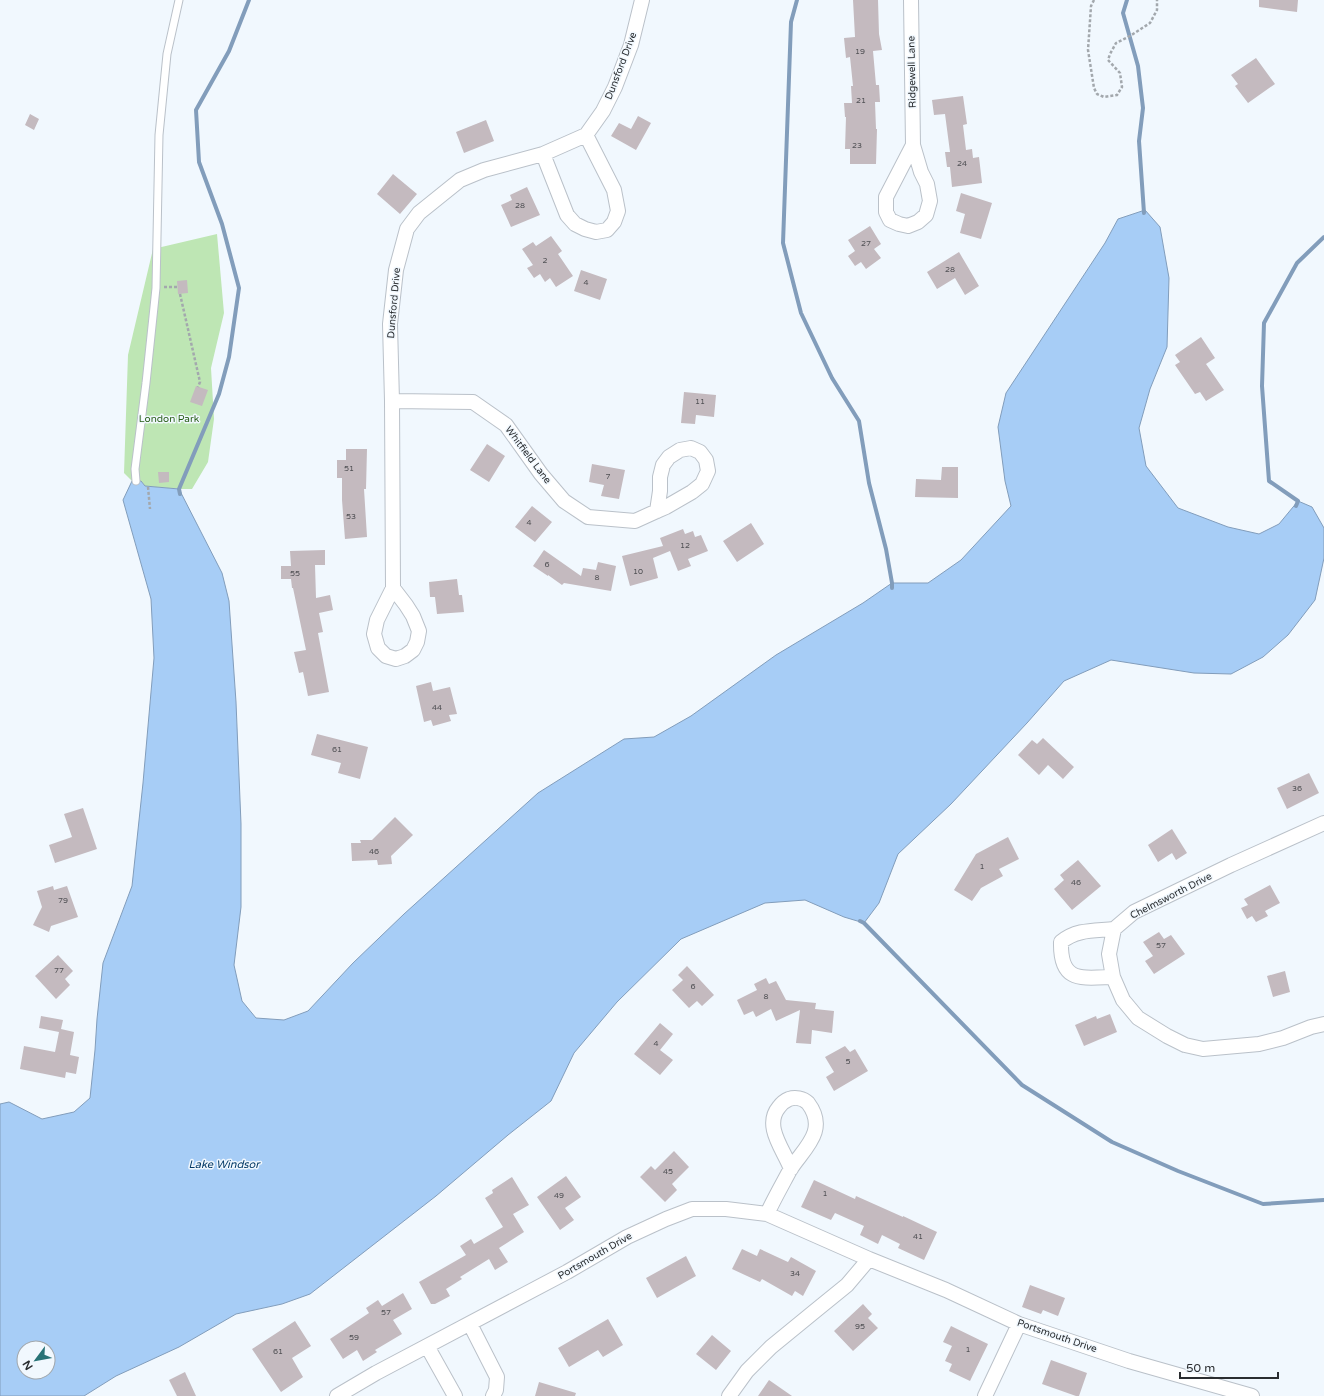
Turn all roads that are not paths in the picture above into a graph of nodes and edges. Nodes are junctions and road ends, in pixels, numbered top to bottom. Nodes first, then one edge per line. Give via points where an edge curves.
1 (179, 0) edge
2 (642, 0) edge
3 (911, 0) edge
4 (586, 135) junction
5 (913, 145) junction
6 (544, 154) junction
7 (392, 401) junction
8 (136, 481) dead end
9 (657, 511) junction
10 (393, 588) dead end
11 (1324, 823) edge
12 (1114, 929) junction
13 (1113, 977) junction
14 (1324, 1024) edge
15 (791, 1169) junction
16 (766, 1214) junction
17 (869, 1259) junction
18 (470, 1324) junction
19 (1019, 1324) junction
20 (427, 1346) junction
21 (337, 1396) edge
22 (455, 1396) edge
23 (493, 1396) edge
24 (729, 1396) edge
25 (985, 1396) edge
26 (1252, 1396) edge

1 - 8 lane via 167,54 159,135 156,288
2 - 4 street, Dunsford Drive via 631,45 615,88
3 - 5 street, Ridgewell Lane
4 - 6 street, Dunsford Drive
4 - 6 street via 614,190 618,211 614,222 607,230 596,232 586,229 575,224 567,215
5 - 5 street, Ridgewell Lane via 886,197 886,212 890,220 908,226 926,215 930,201 927,184
6 - 7 street, Dunsford Drive via 484,170 460,180 419,213 407,229 396,270 390,324
7 - 9 street, Whitfield Lane via 473,402 506,425 564,501 588,518 635,521
7 - 10 street, Dunsford Drive
9 - 9 street, Whitfield Lane via 663,465 669,457 680,450 691,448 700,452 706,460 708,471 702,484
11 - 12 street, Chelmsworth Drive via 1134,912
12 - 13 street via 1109,954
12 - 13 street via 1078,932 1068,936 1061,942 1060,954 1064,966 1080,978
13 - 14 street via 1123,1000 1138,1018 1185,1045 1202,1049 1259,1044
15 - 15 street via 808,1148 816,1119 812,1108 805,1100 794,1097 784,1101 773,1120 774,1131
15 - 16 street
16 - 17 street, Portsmouth Drive
16 - 18 street, Portsmouth Drive via 726,1209 692,1209 627,1236 568,1272
17 - 19 street, Portsmouth Drive via 946,1290
17 - 24 street via 847,1285 771,1347 747,1371
18 - 20 street, Portsmouth Drive
18 - 23 street via 497,1377
19 - 25 street
19 - 26 street, Portsmouth Drive via 1129,1361
20 - 21 street, Portsmouth Drive
20 - 22 street

